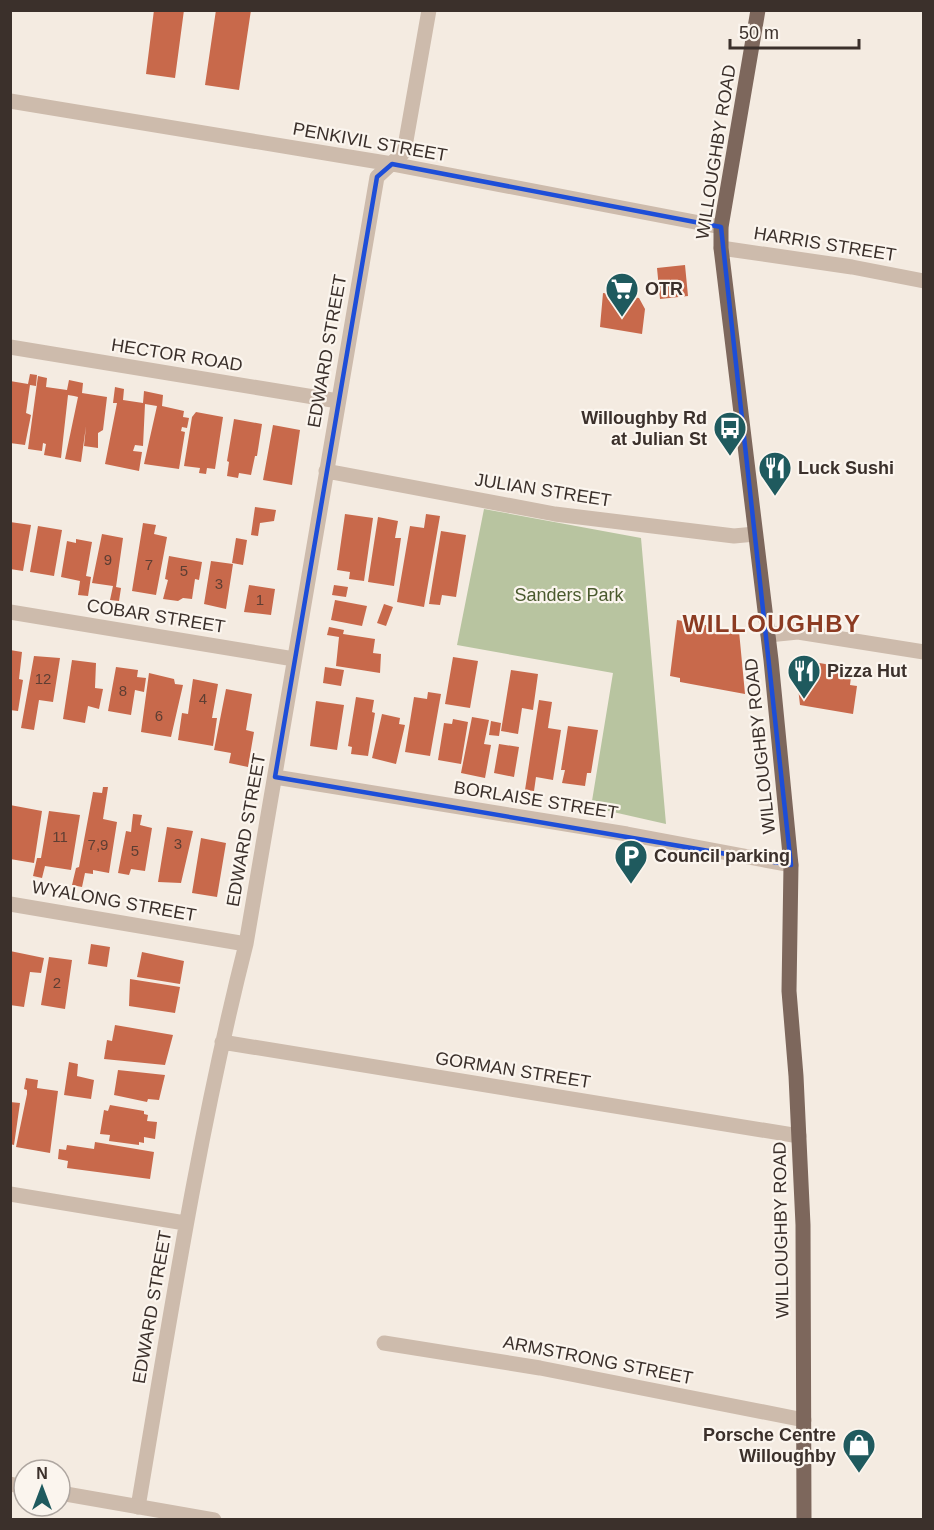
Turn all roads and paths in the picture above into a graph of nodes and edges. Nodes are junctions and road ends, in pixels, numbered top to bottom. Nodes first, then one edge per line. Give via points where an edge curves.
1 (429, 10) edge
2 (758, 10) edge
3 (10, 101) edge
4 (392, 164) junction
5 (722, 227) junction
6 (721, 248) junction
7 (924, 281) edge
8 (10, 347) edge
9 (338, 401) junction
10 (326, 471) junction
11 (756, 534) junction
12 (10, 612) edge
13 (768, 634) junction
14 (924, 652) edge
15 (294, 659) junction
16 (275, 777) junction
17 (791, 865) junction
18 (10, 904) edge
19 (246, 944) junction
20 (222, 1042) junction
21 (799, 1136) junction
22 (10, 1194) edge
23 (185, 1223) junction
24 (384, 1343) dead end
25 (804, 1420) junction
26 (72, 1495) edge
27 (138, 1507) junction
28 (214, 1520) edge
29 (804, 1520) edge

1 - 4 street, EDWARD STREET via 404,152
2 - 5 main road, WILLOUGHBY ROAD
3 - 4 street, PENKIVIL STREET
4 - 5 street, PENKIVIL STREET
4 - 9 street, EDWARD STREET via 377,177
5 - 6 main road, WILLOUGHBY ROAD
6 - 7 street, HARRIS STREET
6 - 11 main road, WILLOUGHBY ROAD
8 - 9 street, HECTOR ROAD
9 - 10 street, EDWARD STREET
10 - 11 street, JULIAN STREET via 555,514 734,536
10 - 15 street, EDWARD STREET
11 - 13 main road, WILLOUGHBY ROAD
12 - 15 street, COBAR STREET
13 - 14 street via 798,632
13 - 17 main road, WILLOUGHBY ROAD
15 - 16 street, EDWARD STREET
16 - 17 street, BORLAISE STREET
16 - 19 street, EDWARD STREET
17 - 21 main road, WILLOUGHBY ROAD via 789,991
18 - 19 street, WYALONG STREET
19 - 20 street, EDWARD STREET
20 - 21 street, GORMAN STREET
20 - 23 street, EDWARD STREET
21 - 25 main road, WILLOUGHBY ROAD
22 - 23 street
23 - 27 street, EDWARD STREET
24 - 25 street, ARMSTRONG STREET via 540,1368
25 - 29 main road, WILLOUGHBY ROAD
26 - 27 street
27 - 28 street

